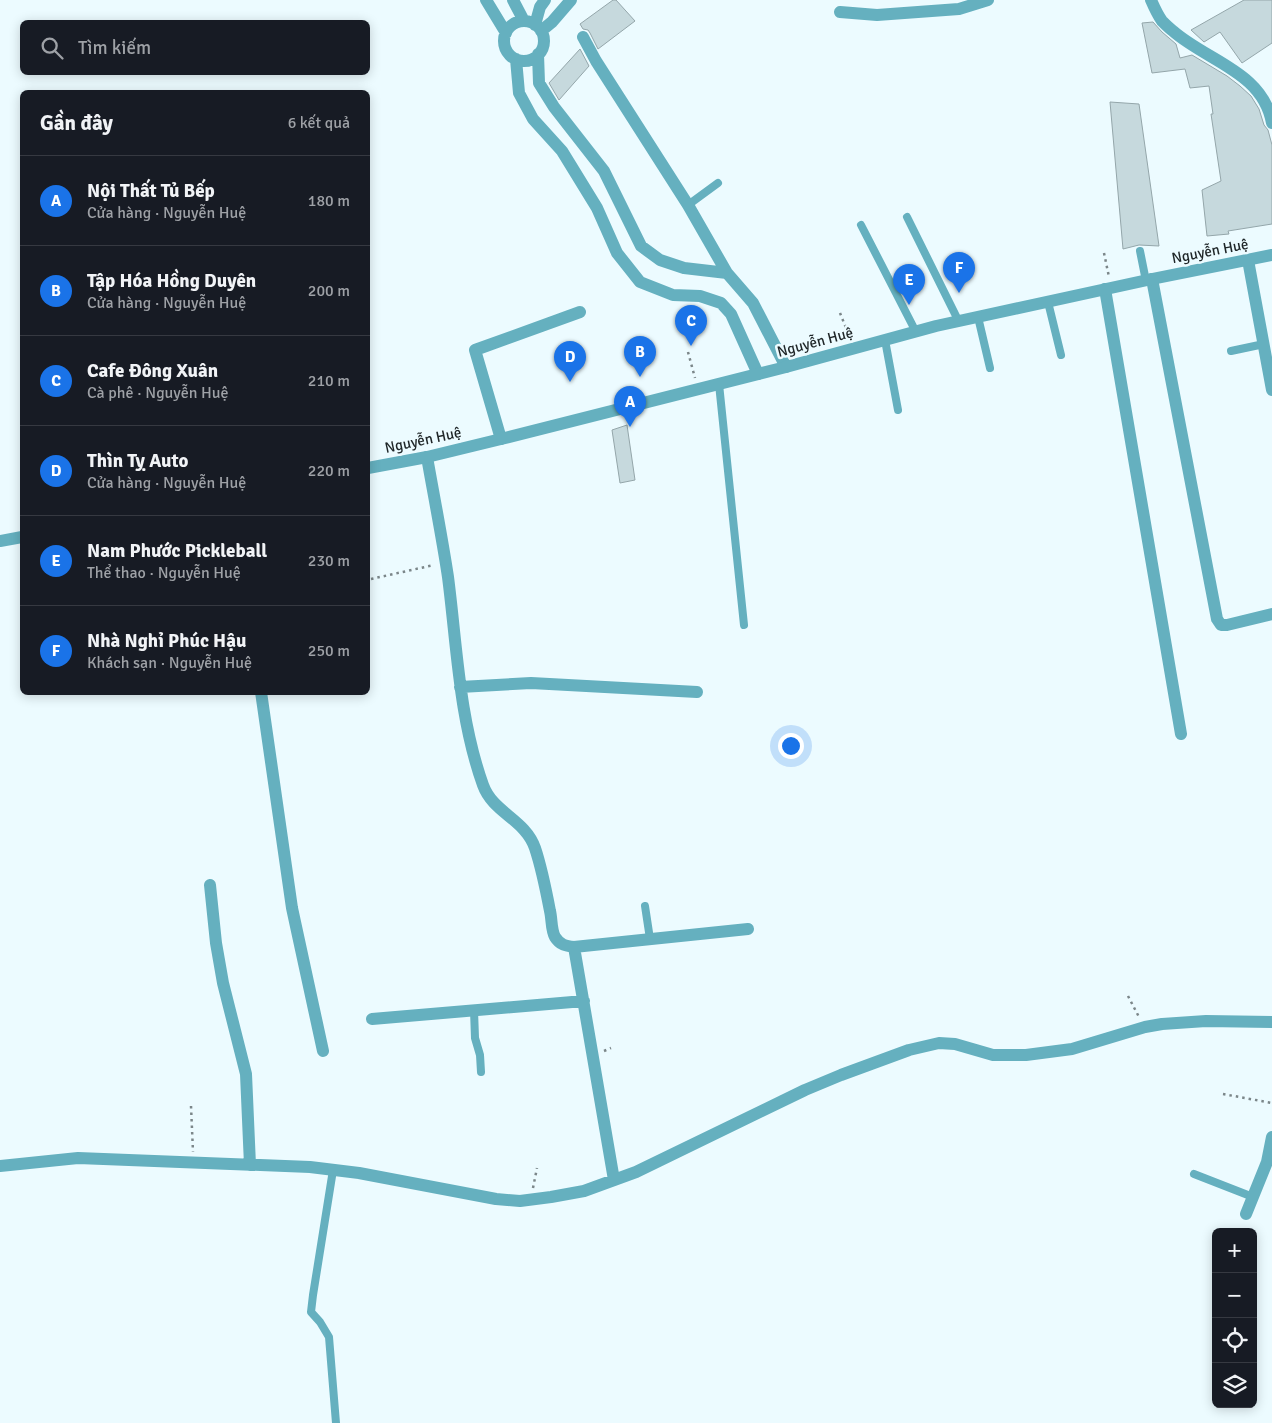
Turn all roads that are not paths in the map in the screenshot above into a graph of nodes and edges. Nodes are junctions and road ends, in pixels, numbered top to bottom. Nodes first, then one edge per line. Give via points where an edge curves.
1 (486, 0) edge
2 (513, 0) edge
3 (545, 0) edge
4 (571, 0) edge
5 (988, 0) edge
6 (1151, 0) edge
7 (958, 5) edge
8 (840, 12) dead end
9 (533, 26) junction
10 (506, 33) junction
11 (582, 37) dead end
12 (538, 54) junction
13 (516, 59) junction
14 (1272, 123) edge
15 (718, 183) dead end
16 (688, 205) junction
17 (907, 217) dead end
18 (861, 225) dead end
19 (1140, 251) dead end
20 (1272, 255) edge
21 (1248, 260) junction
22 (727, 274) junction
23 (1149, 280) junction
24 (1108, 289) junction
25 (1048, 302) junction
26 (580, 312) dead end
27 (978, 317) junction
28 (959, 322) junction
29 (916, 332) junction
30 (885, 340) junction
31 (1264, 344) junction
32 (1231, 351) dead end
33 (1061, 355) dead end
34 (786, 367) junction
35 (990, 368) dead end
36 (758, 374) junction
37 (719, 384) junction
38 (1272, 390) edge
39 (898, 410) dead end
40 (501, 439) junction
41 (428, 457) junction
42 (370, 468) edge
43 (20, 536) edge
44 (0, 541) edge
45 (1272, 614) edge
46 (744, 625) dead end
47 (460, 687) junction
48 (697, 692) dead end
49 (260, 695) edge
50 (1182, 734) dead end
51 (210, 885) dead end
52 (645, 906) dead end
53 (748, 929) dead end
54 (650, 939) junction
55 (574, 947) junction
56 (584, 1001) junction
57 (474, 1010) junction
58 (372, 1019) dead end
59 (1272, 1022) edge
60 (323, 1051) dead end
61 (480, 1072) dead end
62 (1272, 1137) edge
63 (250, 1165) junction
64 (0, 1166) edge
65 (333, 1170) junction
66 (1194, 1174) dead end
67 (614, 1180) junction
68 (1253, 1197) junction
69 (1246, 1214) dead end
70 (336, 1423) edge

1 - 10 street
2 - 9 street
3 - 9 street
4 - 9 street via 552,22
5 - 7 street
6 - 14 street via 1162,21 1178,36 1252,84 1264,100
7 - 8 street via 877,14
9 - 10 street via 514,24
9 - 12 street via 544,43
10 - 13 street via 506,51
11 - 16 street
12 - 13 street via 528,60
12 - 22 street via 539,83 604,171 640,246 660,260 684,268
13 - 36 street via 519,93 533,119 562,151 587,191 617,253 640,282 674,295 700,296 721,303 732,314
15 - 16 lane
16 - 22 street
17 - 28 lane
18 - 29 lane
19 - 23 lane
20 - 21 street, Nguyễn Huệ
21 - 23 street, Nguyễn Huệ
21 - 31 street
22 - 34 street via 753,303
23 - 24 street, Nguyễn Huệ
23 - 45 street via 1217,619 1221,625 1226,625
24 - 25 street, Nguyễn Huệ
24 - 50 street
25 - 27 street, Nguyễn Huệ
25 - 33 lane
26 - 40 street via 475,350
27 - 28 street, Nguyễn Huệ
27 - 35 lane
28 - 29 street, Nguyễn Huệ
29 - 30 street, Nguyễn Huệ
30 - 34 street, Nguyễn Huệ
30 - 39 lane
31 - 32 lane
31 - 38 street
34 - 36 street, Nguyễn Huệ
36 - 37 street, Nguyễn Huệ
37 - 40 street, Nguyễn Huệ
37 - 46 lane
40 - 41 street, Nguyễn Huệ
41 - 42 street, Nguyễn Huệ
41 - 47 street
43 - 44 street
47 - 48 street via 531,683
47 - 55 street via 468,732 484,788 500,810 527,832 544,880 554,936 562,945
49 - 60 street via 292,908
51 - 63 street via 223,983 246,1074
52 - 54 lane
53 - 54 street
54 - 55 street
55 - 56 street
56 - 57 street
56 - 67 street
57 - 58 street
57 - 61 lane
59 - 67 street via 1162,1024 1072,1049 1026,1055 994,1055 939,1043 909,1050 824,1082
62 - 68 street via 1267,1162
63 - 64 street via 78,1158
63 - 65 street
65 - 67 street via 520,1201 584,1191
65 - 70 lane via 311,1312 329,1337
66 - 68 lane
68 - 69 street

